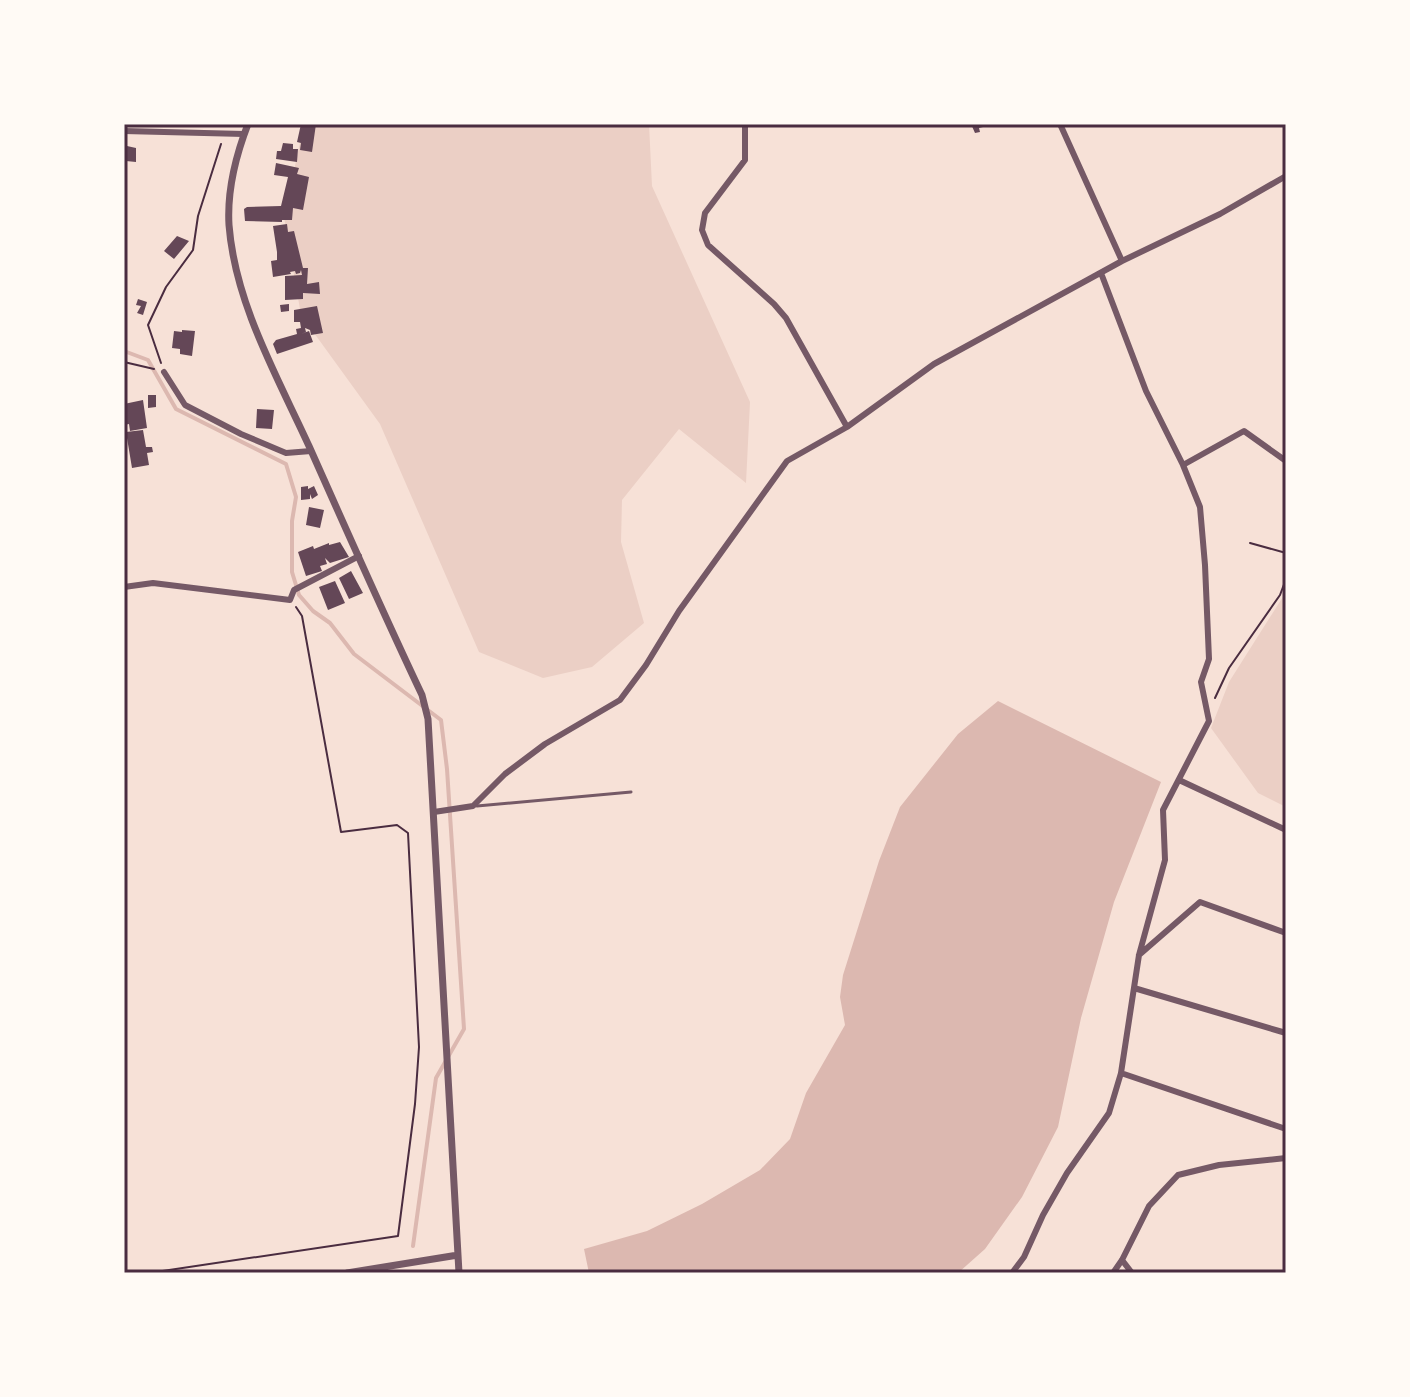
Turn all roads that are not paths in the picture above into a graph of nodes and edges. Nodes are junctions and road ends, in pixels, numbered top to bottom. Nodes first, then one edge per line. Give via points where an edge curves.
1 (248, 124) edge
2 (745, 124) edge
3 (1060, 124) edge
4 (124, 131) edge
5 (244, 134) junction
6 (1286, 176) edge
7 (1122, 261) junction
8 (1101, 273) junction
9 (164, 372) road end
10 (847, 427) junction
11 (311, 451) junction
12 (1286, 461) edge
13 (1183, 465) junction
14 (359, 556) junction
15 (124, 587) edge
16 (1179, 780) junction
17 (631, 792) dead end
18 (473, 806) junction
19 (434, 812) junction
20 (1286, 830) edge
21 (1286, 933) edge
22 (1139, 955) junction
23 (1134, 988) junction
24 (1286, 1033) edge
25 (1121, 1073) junction
26 (1286, 1129) edge
27 (1286, 1158) edge
28 (458, 1255) junction
29 (1122, 1260) junction
30 (347, 1273) edge
31 (459, 1273) edge
32 (1012, 1273) edge
33 (1113, 1273) edge
34 (1132, 1273) edge

1 - 5 street
2 - 10 street via 745,160 705,213 702,230 708,245 786,318
3 - 7 street
4 - 5 street
5 - 11 street via 229,197 234,260 247,305
6 - 7 street
7 - 8 street
8 - 10 street via 934,364
8 - 13 street via 1146,391
9 - 11 street via 185,405 286,453
10 - 18 street via 787,461 620,700 545,744
11 - 14 street
12 - 13 street via 1244,431
13 - 16 street via 1200,507 1209,659 1201,682 1209,721
14 - 15 street via 294,590 290,600 153,583
14 - 19 street via 422,695
16 - 20 street
16 - 22 street via 1163,810 1165,860
17 - 18 lane
18 - 19 street
19 - 28 street
21 - 22 street via 1200,902
22 - 23 street
23 - 24 street
23 - 25 street
25 - 26 street
25 - 32 street via 1109,1113 1067,1173
27 - 29 street via 1178,1175 1149,1206
28 - 30 street
28 - 31 street
29 - 33 street
29 - 34 street

